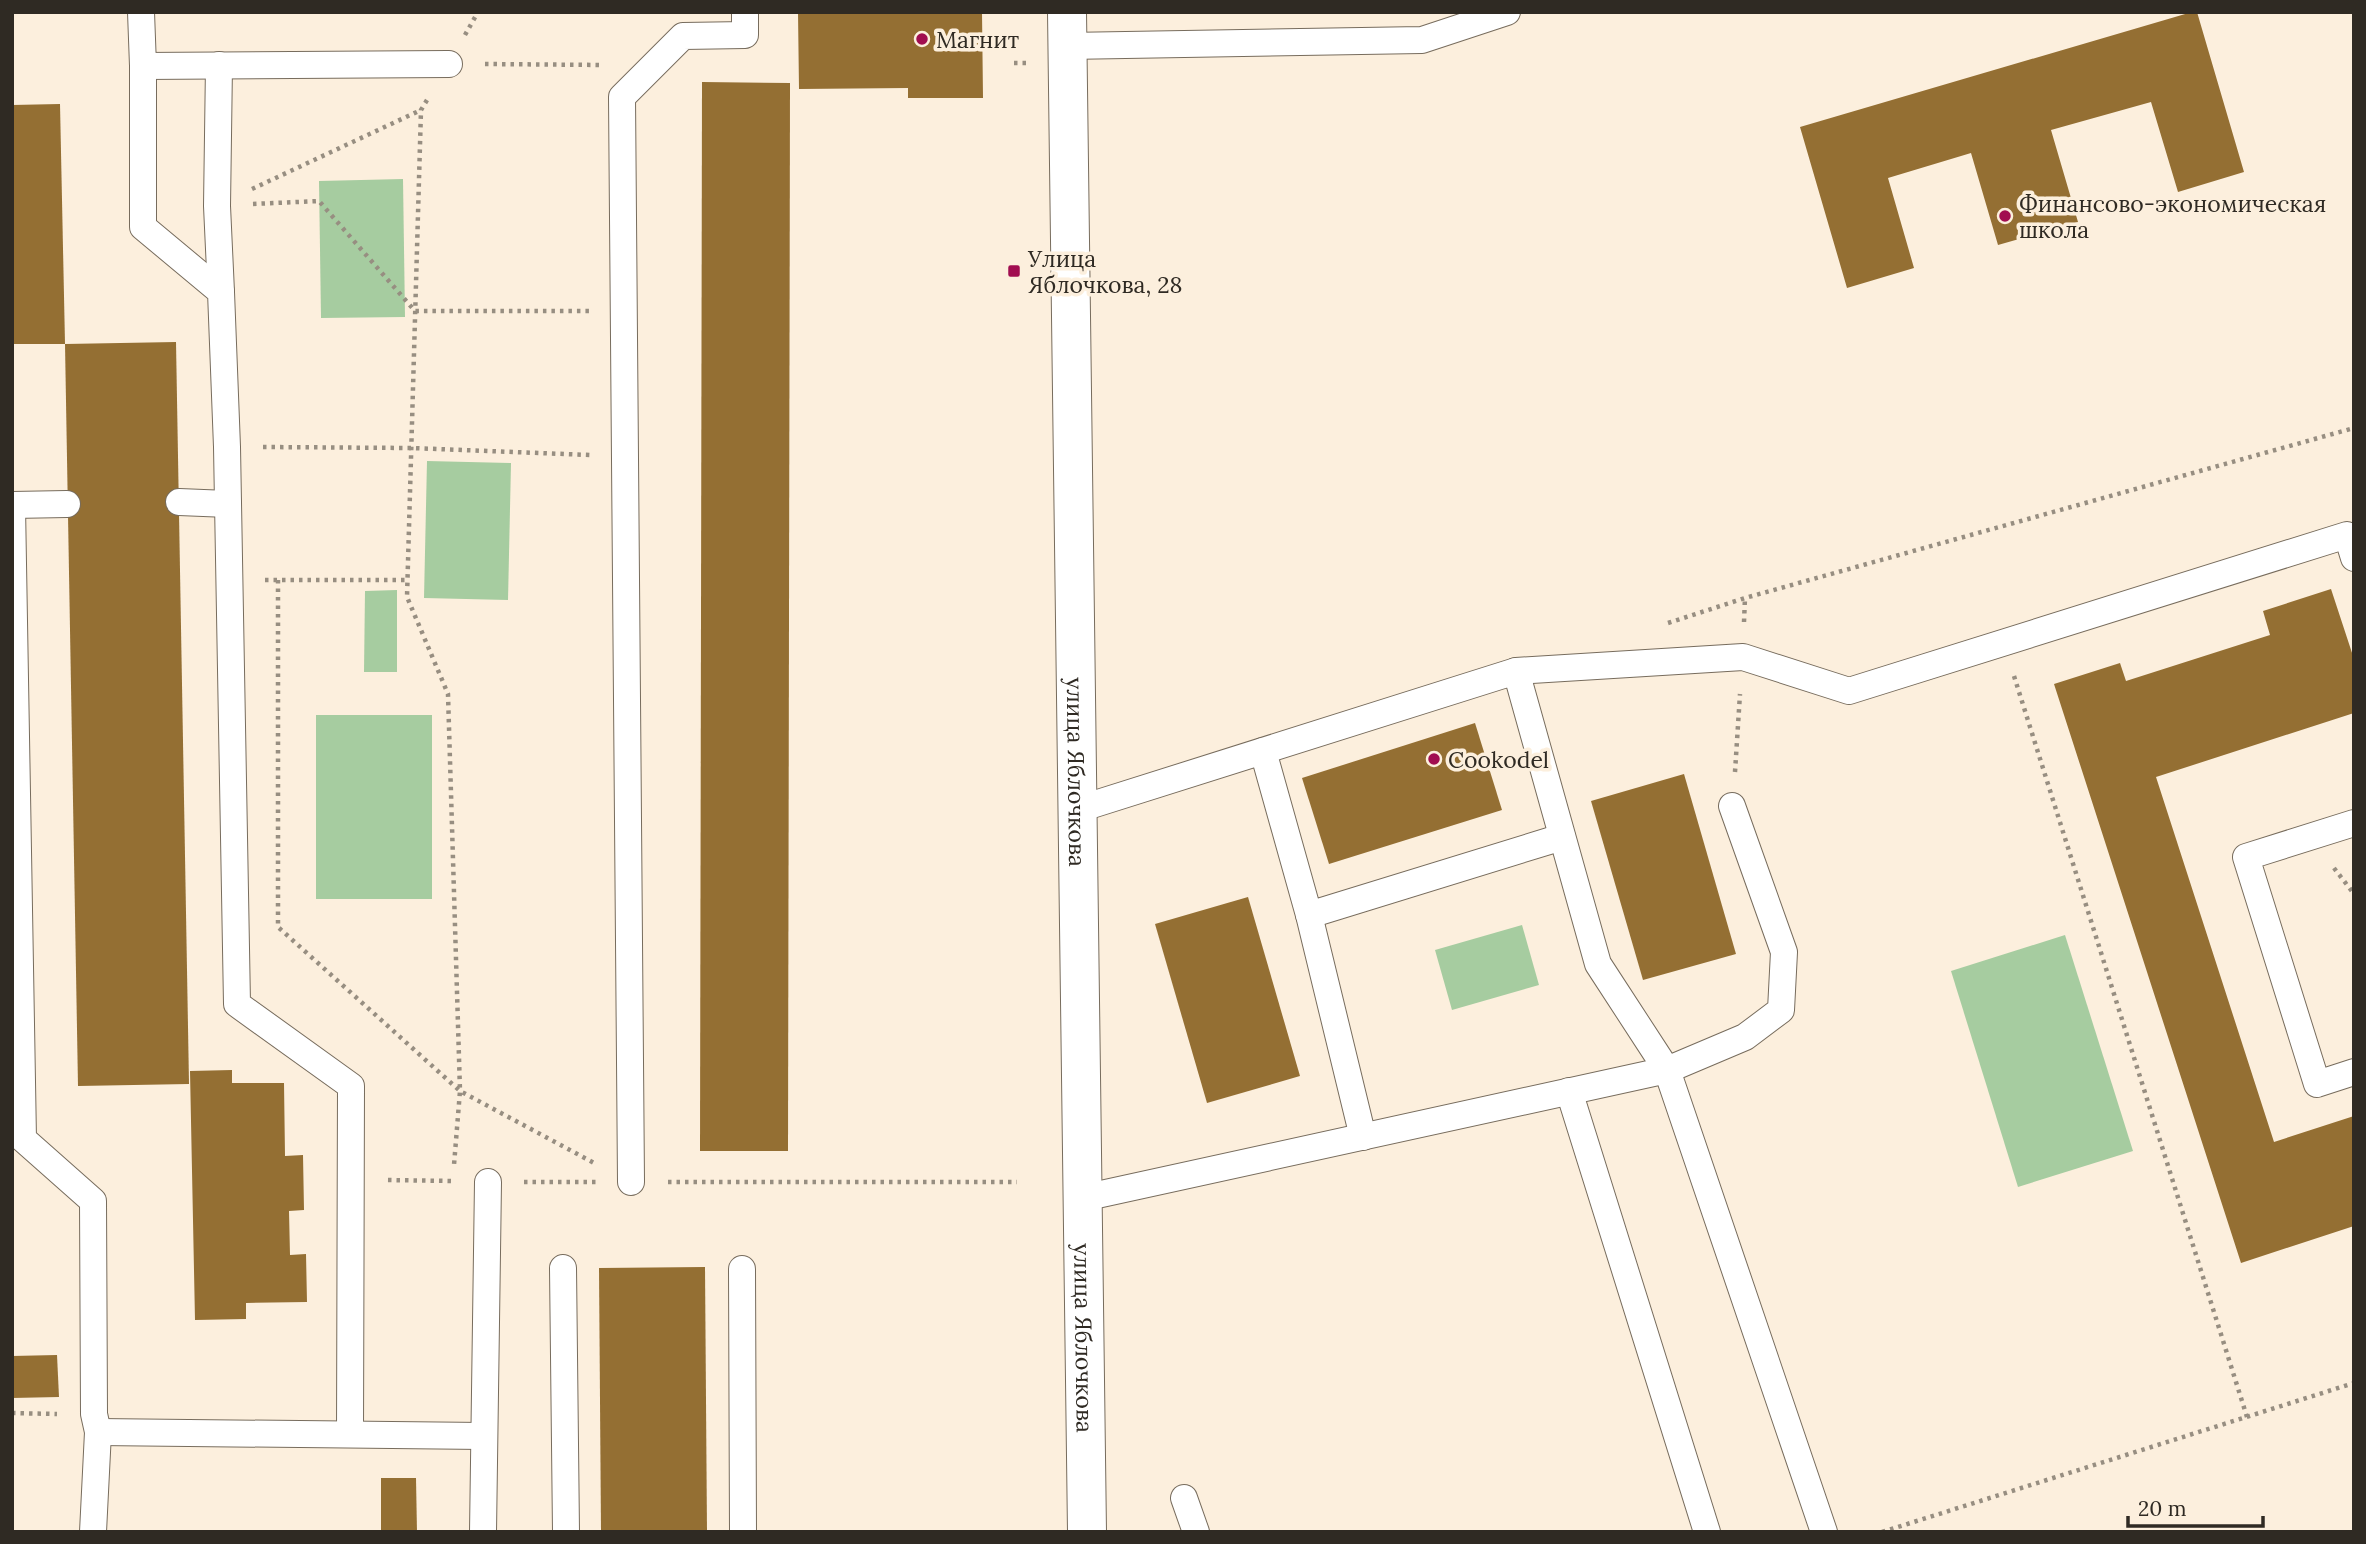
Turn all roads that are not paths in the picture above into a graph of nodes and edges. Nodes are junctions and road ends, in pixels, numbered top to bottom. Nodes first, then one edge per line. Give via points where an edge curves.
1 (141, 12) edge
2 (745, 12) edge
3 (1502, 13) edge
4 (1067, 29) edge
5 (449, 64) road end
6 (219, 65) junction
7 (143, 66) junction
8 (221, 292) junction
9 (179, 502) dead end
10 (67, 504) dead end
11 (228, 504) junction
12 (12, 505) edge
13 (2354, 558) edge
14 (1516, 671) junction
15 (1263, 751) junction
16 (1732, 806) road end
17 (1079, 809) junction
18 (2354, 823) edge
19 (1562, 837) junction
20 (1309, 915) junction
21 (1667, 1070) junction
22 (2354, 1072) edge
23 (1569, 1091) junction
24 (1363, 1137) junction
25 (488, 1182) road end
26 (631, 1182) road end
27 (1083, 1198) junction
28 (564, 1268) dead end
29 (742, 1269) dead end
30 (96, 1423) junction
31 (350, 1434) junction
32 (485, 1436) junction
33 (1184, 1498) dead end
34 (93, 1532) edge
35 (483, 1532) edge
36 (566, 1532) edge
37 (743, 1532) edge
38 (1087, 1532) edge
39 (1196, 1532) edge
40 (1707, 1532) edge
41 (1824, 1532) edge

1 - 7 lane
2 - 26 lane via 745,35 683,36 622,97
3 - 4 lane via 1422,40
4 - 17 street, улица Яблочкова
5 - 6 lane
6 - 7 lane
6 - 8 lane
7 - 8 lane via 143,227
8 - 11 lane
9 - 11 lane
10 - 12 lane
11 - 31 lane via 237,1004 351,1086
12 - 30 lane via 23,1139 93,1201
13 - 14 lane via 2347,535 1849,691 1743,657
14 - 15 lane
14 - 19 lane
15 - 17 lane
15 - 20 lane
16 - 21 lane via 1784,952 1781,1010 1745,1037
17 - 27 street, улица Яблочкова
18 - 22 lane via 2246,857 2317,1084
19 - 20 lane
19 - 21 lane via 1598,964
20 - 24 lane
21 - 23 lane
21 - 41 lane
23 - 24 lane
23 - 40 lane
24 - 27 lane
25 - 32 lane
27 - 38 street, улица Яблочкова
28 - 36 lane
29 - 37 lane
30 - 31 lane
30 - 34 lane
31 - 32 lane
32 - 35 lane
33 - 39 lane

